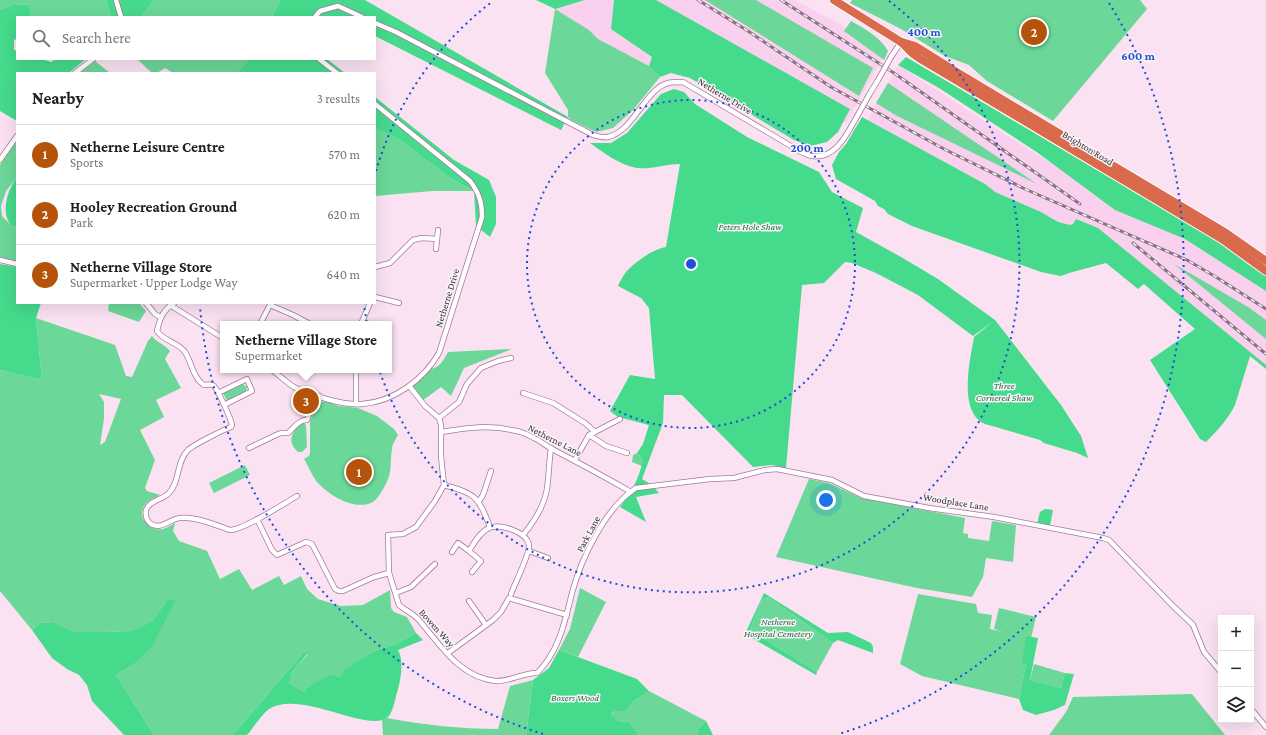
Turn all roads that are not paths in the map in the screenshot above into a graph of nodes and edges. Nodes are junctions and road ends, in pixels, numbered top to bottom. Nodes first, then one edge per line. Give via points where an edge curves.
1 (116, 0) edge
2 (834, 0) edge
3 (121, 16) edge
4 (316, 16) edge
5 (360, 16) edge
6 (376, 23) edge
7 (901, 42) junction
8 (91, 60) edge
9 (320, 60) edge
10 (76, 72) edge
11 (336, 72) edge
12 (376, 105) edge
13 (16, 137) edge
14 (0, 160) edge
15 (438, 230) dead end
16 (437, 239) junction
17 (436, 249) dead end
18 (0, 260) edge
19 (1266, 261) edge
20 (16, 264) edge
21 (376, 267) edge
22 (1266, 271) edge
23 (376, 297) edge
24 (399, 303) dead end
25 (147, 304) edge
26 (172, 304) edge
27 (270, 304) edge
28 (370, 304) edge
29 (160, 317) junction
30 (262, 321) edge
31 (304, 321) edge
32 (362, 321) edge
33 (220, 336) edge
34 (511, 358) dead end
35 (276, 373) edge
36 (356, 373) edge
37 (410, 387) junction
38 (218, 393) junction
39 (523, 393) dead end
40 (320, 396) junction
41 (356, 404) junction
42 (224, 405) junction
43 (439, 418) junction
44 (620, 419) dead end
45 (441, 432) junction
46 (595, 432) junction
47 (589, 435) junction
48 (249, 448) dead end
49 (550, 448) junction
50 (627, 453) dead end
51 (575, 460) junction
52 (491, 471) dead end
53 (444, 485) junction
54 (631, 492) junction
55 (297, 496) dead end
56 (479, 501) junction
57 (257, 519) junction
58 (490, 527) junction
59 (523, 536) junction
60 (469, 551) junction
61 (529, 551) junction
62 (452, 552) dead end
63 (548, 558) dead end
64 (435, 564) dead end
65 (472, 572) dead end
66 (389, 573) junction
67 (396, 593) junction
68 (511, 594) dead end
69 (469, 601) dead end
70 (567, 615) junction
71 (486, 625) junction
72 (448, 654) junction
73 (1218, 668) edge
74 (1254, 713) edge
75 (1266, 727) edge

1 - 3 street
2 - 7 highway, Brighton Road
4 - 5 street via 320,11 338,6
6 - 7 street, Netherne Drive, bridge via 593,135 608,137 624,128 660,86 668,82 683,82 800,152 812,156 824,156 840,146
7 - 19 highway, Brighton Road via 915,46 1226,233
7 - 22 highway, Brighton Road via 919,58 1222,239
8 - 10 street
9 - 11 street
12 - 37 street, Netherne Drive via 470,181 482,203 482,217 441,347 432,365
13 - 14 street
15 - 16 street
16 - 17 street
16 - 21 street via 413,240 390,263
18 - 20 street
23 - 24 street
25 - 29 street
26 - 29 street
26 - 33 street
27 - 30 street
27 - 31 street
28 - 32 street
29 - 38 street via 157,331 159,334 184,351 199,382 214,386
34 - 43 street via 482,368 467,384 459,402
35 - 40 street, Netherne Drive via 294,386
36 - 41 street
37 - 41 street, Netherne Drive via 379,401
37 - 43 street via 425,406
38 - 42 street
38 - 42 street via 247,379 252,391
39 - 46 street via 553,403
40 - 41 street, Netherne Drive
40 - 48 street via 307,420 298,423 288,433 281,433
42 - 57 street via 232,422 231,427 188,449 168,494 147,509 147,520 154,525 162,526 178,518 189,518 235,530
43 - 45 street
44 - 46 street
45 - 49 street, Netherne Lane via 471,428 510,429 535,438
45 - 53 street
46 - 47 street
47 - 50 street via 606,446
47 - 51 street
49 - 51 street, Netherne Lane
49 - 59 street via 545,497 534,522
51 - 54 street, Netherne Lane
52 - 56 street
53 - 56 street via 473,495
53 - 66 street, Bowen Way via 416,527 403,534 388,535
54 - 70 street, Park Lane via 610,513 592,541
54 - 73 street, Woodplace Lane via 636,488 734,478 777,469 832,480 864,496 1103,538 1108,540 1194,625 1204,652
55 - 57 street
56 - 58 street
57 - 66 street via 277,555 306,542 312,544 335,589 339,591
58 - 59 street via 503,527
58 - 60 street
59 - 61 street via 529,543
60 - 62 street via 458,543
60 - 65 street via 481,560
61 - 63 street
61 - 68 street
64 - 67 street via 411,587
66 - 67 street, Bowen Way
67 - 72 street, Bowen Way via 399,605 411,612
69 - 71 street
70 - 71 street via 509,598 500,612
70 - 72 street, Bowen Way via 547,664 537,673 497,681 466,671
71 - 72 street
74 - 75 street

